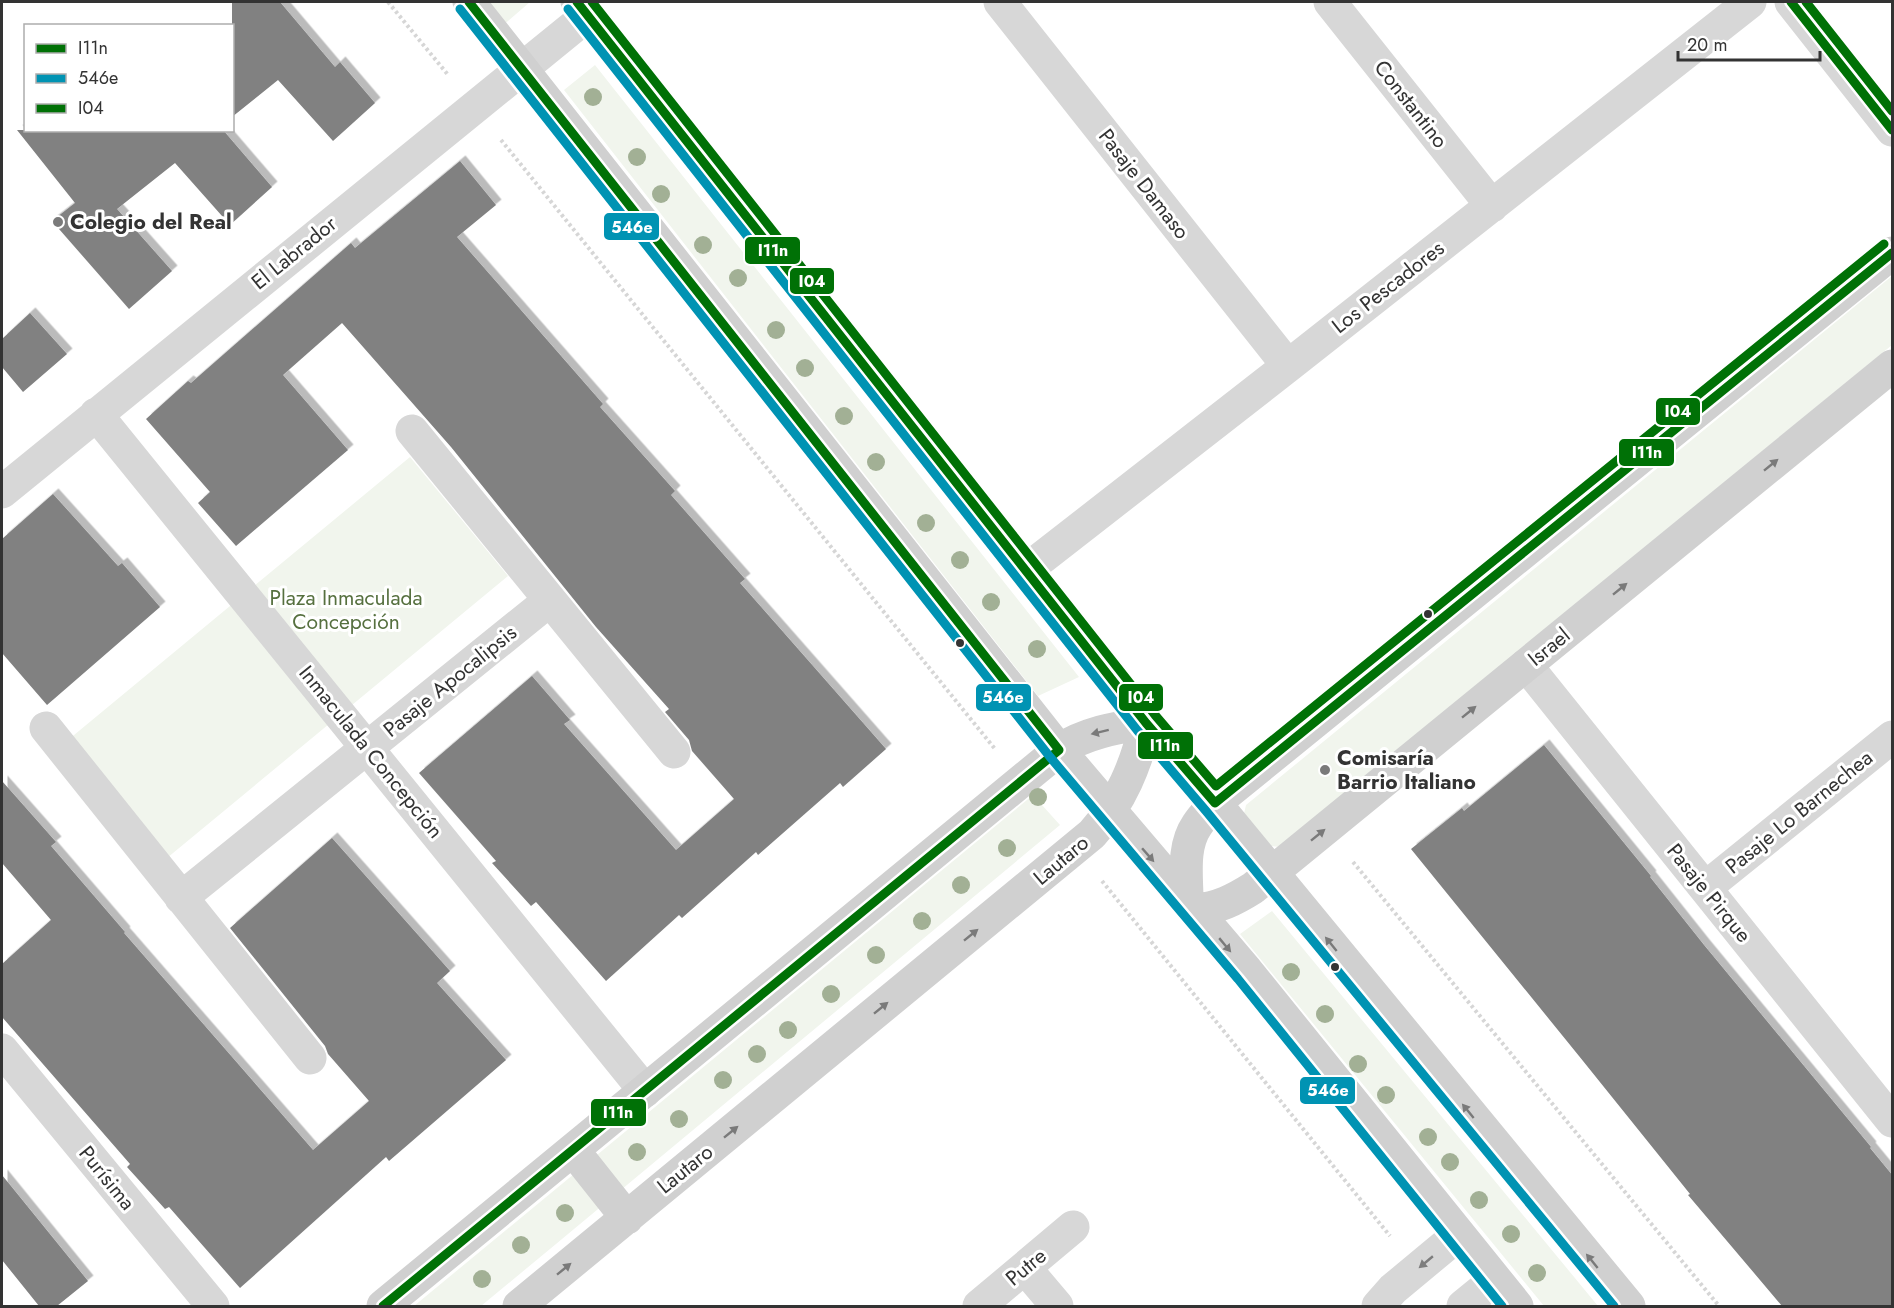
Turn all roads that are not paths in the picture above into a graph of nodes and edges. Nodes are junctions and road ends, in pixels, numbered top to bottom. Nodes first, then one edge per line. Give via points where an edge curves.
1 (469, 2) edge
2 (1000, 2) edge
3 (1330, 2) edge
4 (1750, 2) edge
5 (1791, 2) edge
6 (582, 8) edge
7 (522, 68) junction
8 (1893, 130) edge
9 (1492, 206) junction
10 (1893, 253) edge
11 (1288, 366) junction
12 (1893, 366) edge
13 (96, 414) junction
14 (412, 431) dead end
15 (2, 492) edge
16 (1025, 571) junction
17 (550, 600) junction
18 (1526, 665) junction
19 (1146, 723) junction
20 (46, 728) dead end
21 (1893, 737) edge
22 (368, 748) junction
23 (1059, 750) junction
24 (674, 752) dead end
25 (1215, 803) junction
26 (1110, 811) junction
27 (1272, 872) junction
28 (1705, 888) junction
29 (182, 898) junction
30 (1191, 905) junction
31 (2, 1050) edge
32 (309, 1058) dead end
33 (645, 1091) junction
34 (1893, 1121) edge
35 (573, 1150) junction
36 (627, 1218) junction
37 (1073, 1227) dead end
38 (1458, 1235) junction
39 (1025, 1268) junction
40 (1495, 1280) junction
41 (213, 1306) edge
42 (383, 1306) edge
43 (519, 1306) edge
44 (979, 1306) edge
45 (1057, 1306) edge
46 (1378, 1306) edge
47 (1463, 1306) edge
48 (1517, 1306) edge
49 (1629, 1306) edge

1 - 7 street
2 - 11 street, Pasaje Damaso
3 - 9 street, Constantino
4 - 9 street, Los Pescadores
5 - 8 street
6 - 7 street, El Labrador
6 - 16 street
7 - 13 street, El Labrador
7 - 23 street
9 - 11 street, Los Pescadores
10 - 25 street
11 - 16 street, Los Pescadores
18 -> 12 street, Israel
13 - 15 street, El Labrador
13 - 22 street, Inmaculada Concepción
14 - 17 street
16 - 19 street
17 - 22 street, Pasaje Apocalipsis
17 - 24 street
27 -> 18 street, Israel
18 - 28 street, Pasaje Pirque
19 -> 23 street via 1092,734
19 - 25 street
19 - 26 street, Lautaro via 1138,757
20 - 29 street
21 - 28 street, Pasaje Lo Barnechea
22 - 29 street, Pasaje Apocalipsis
22 - 33 street, Inmaculada Concepción
23 - 26 street
23 - 33 street
25 - 27 street
25 - 30 street via 1190,837 1186,854
26 -> 30 street
36 -> 26 street, Lautaro via 1076,848
27 - 30 street, Israel via 1233,901 1211,909
49 -> 27 street
28 - 34 street, Pasaje Pirque
29 - 32 street
30 -> 38 street
31 - 41 street, Purísima
33 - 35 street
35 - 36 street
35 - 42 street
43 -> 36 street, Lautaro
37 - 39 street, Putre
38 - 40 street
38 -> 46 street
39 - 44 street, Putre
39 - 45 street
40 - 47 street
40 - 48 street

